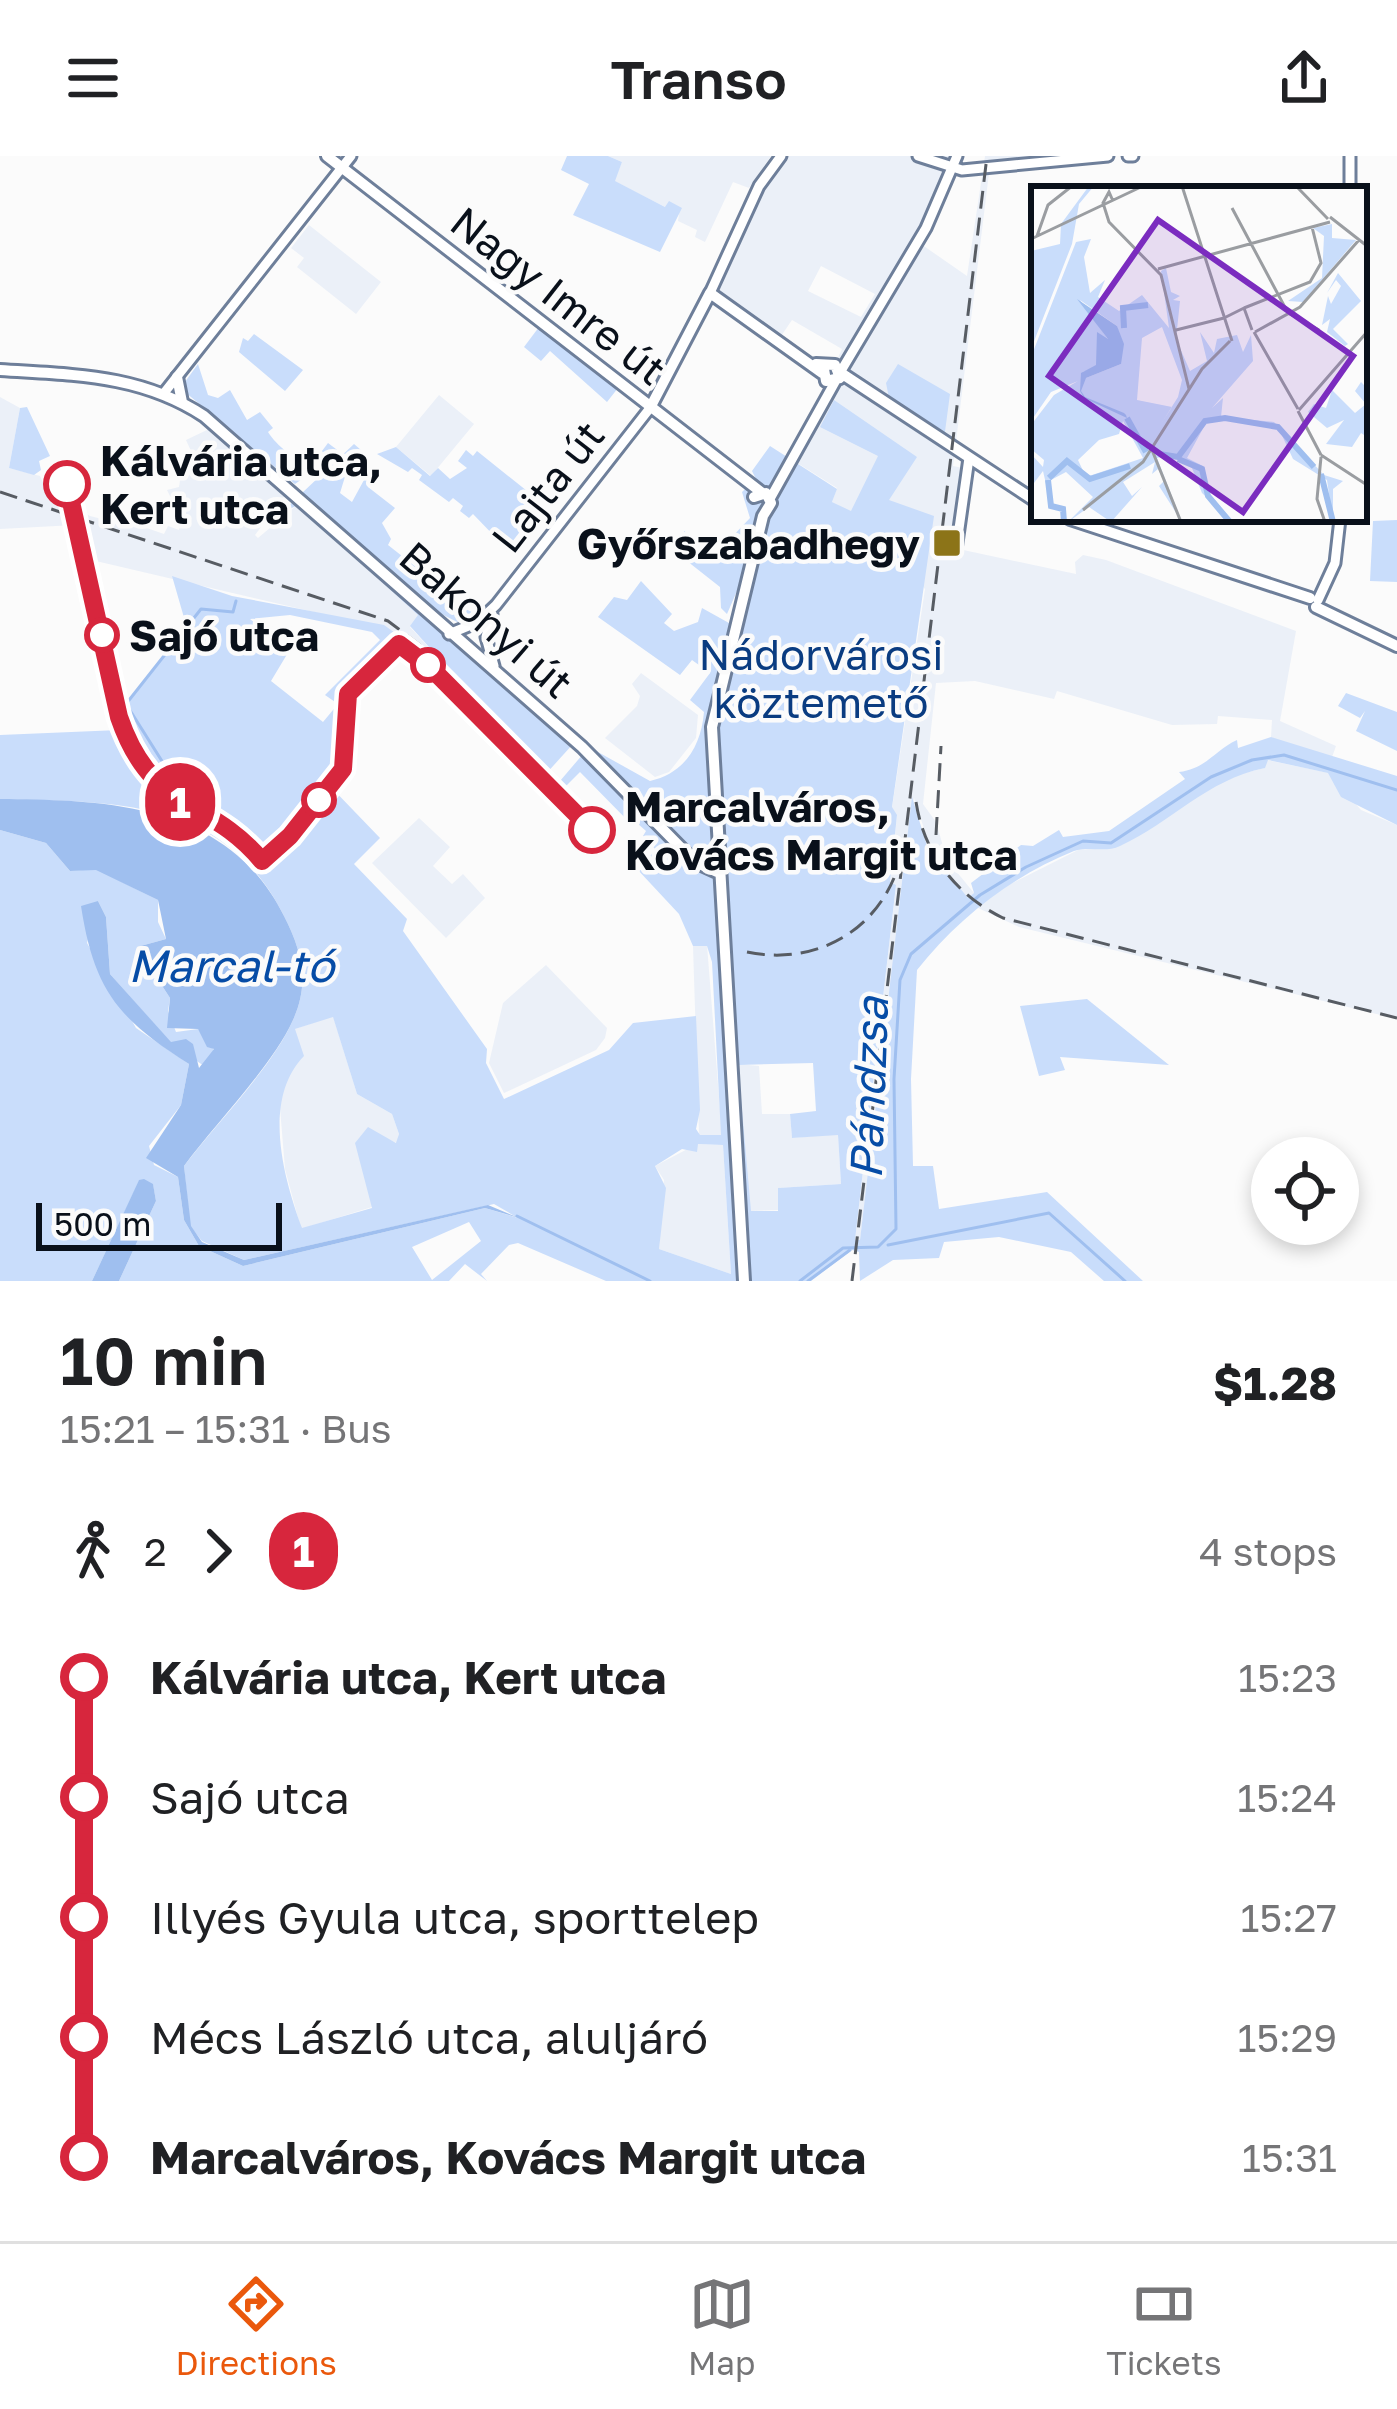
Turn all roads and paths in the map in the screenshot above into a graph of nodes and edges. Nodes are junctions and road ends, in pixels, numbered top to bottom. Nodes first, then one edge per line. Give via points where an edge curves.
1 (327, 156) edge
2 (351, 156) edge
3 (781, 156) edge
4 (918, 156) edge
5 (961, 156) edge
6 (1108, 156) edge
7 (1127, 156) edge
8 (1350, 156) edge
9 (342, 167) junction
10 (984, 169) junction
11 (960, 170) junction
12 (1351, 186) edge
13 (710, 292) junction
14 (0, 370) edge
15 (837, 374) junction
16 (177, 376) junction
17 (164, 393) junction
18 (182, 402) junction
19 (650, 408) junction
20 (969, 458) junction
21 (1031, 498) edge
22 (762, 499) junction
23 (1079, 522) edge
24 (1340, 522) edge
25 (956, 550) dead end
26 (1314, 601) junction
27 (496, 605) junction
28 (449, 634) junction
29 (1397, 646) edge
30 (500, 676) junction
31 (717, 872) junction
32 (744, 1281) edge

1 - 9 main road, Nagy Imre út
2 - 9 street
3 - 13 street
4 - 11 street
5 - 10 street
5 - 11 street
6 - 10 street
7 - 11 street
8 - 12 street
9 - 16 street
9 - 19 main road, Nagy Imre út
10 - 11 street
11 - 15 street
13 - 15 main road
13 - 19 main road
14 - 17 main road, Bakonyi út via 112,379
15 - 20 main road
15 - 22 street
16 - 17 street
16 - 18 main road
17 - 18 main road, Bakonyi út
18 - 28 main road, Bakonyi út
19 - 22 main road, Nagy Imre út
19 - 27 street, Lajta út
20 - 21 main road
20 - 25 street
22 - 31 main road via 715,706
23 - 26 main road
24 - 26 street via 1335,563
26 - 29 main road
27 - 28 street, Lajta út
27 - 30 street, Lajta út via 485,637
28 - 30 main road, Bakonyi út
30 - 31 main road, Bakonyi út via 695,862
31 - 32 main road

